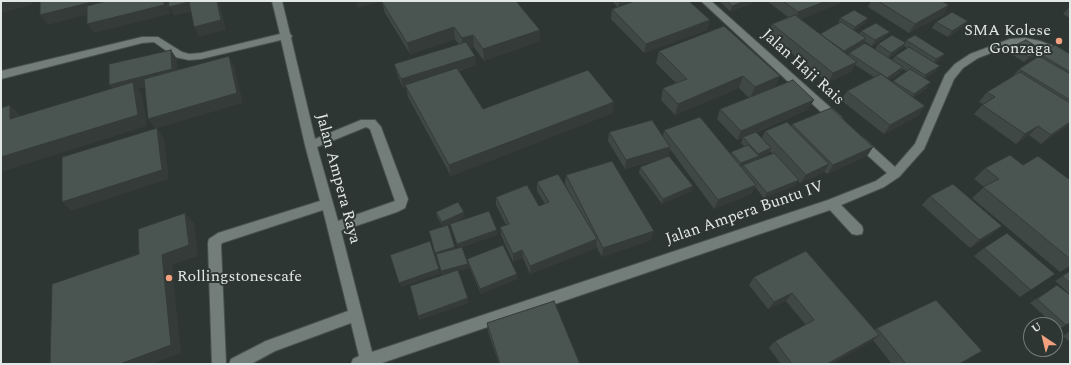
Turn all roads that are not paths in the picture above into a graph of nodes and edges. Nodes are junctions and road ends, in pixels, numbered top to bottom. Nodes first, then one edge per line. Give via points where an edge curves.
1 (277, 1) edge
2 (706, 1) edge
3 (286, 36) junction
4 (1070, 63) edge
5 (1, 75) edge
6 (311, 145) junction
7 (895, 174) junction
8 (326, 204) junction
9 (832, 204) junction
10 (334, 228) junction
11 (857, 230) dead end
12 (356, 315) junction
13 (365, 363) edge
14 (219, 364) edge
15 (236, 364) edge

1 - 3 street, Jalan Ampera Raya
2 - 7 street, Jalan Haji Rais
3 - 5 street via 189,57 179,55 155,39 142,40
3 - 6 street, Jalan Ampera Raya
4 - 7 street, Jalan Ampera Buntu IV via 1050,48 1025,41 1014,41 974,56 959,66 949,78 920,146
6 - 8 street, Jalan Ampera Raya
6 - 10 street via 371,123 375,126 402,199 401,204 393,208
7 - 9 street, Jalan Ampera Buntu IV
8 - 10 street, Jalan Ampera Raya
8 - 14 street via 218,239 214,243
9 - 11 street
9 - 13 street, Jalan Ampera Buntu IV
10 - 12 street, Jalan Ampera Raya
12 - 13 street, Jalan Ampera Raya
12 - 15 street via 271,346

